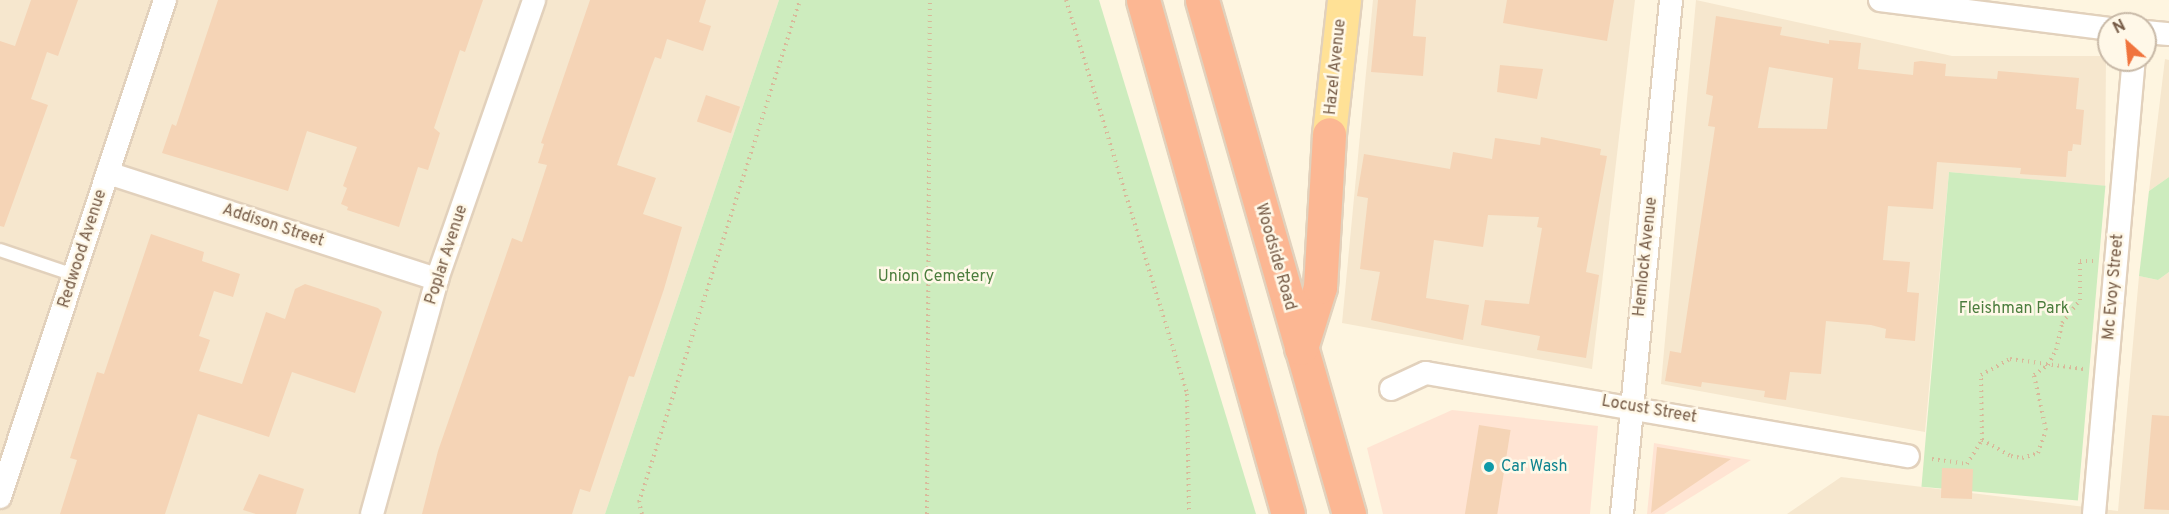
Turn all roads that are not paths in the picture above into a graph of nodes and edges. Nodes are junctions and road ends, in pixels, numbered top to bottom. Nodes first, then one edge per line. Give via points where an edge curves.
1 (165, 0) edge
2 (534, 0) edge
3 (1143, 0) edge
4 (1202, 0) edge
5 (1344, 0) edge
6 (1671, 0) edge
7 (1880, 0) edge
8 (1940, 5) edge
9 (2097, 27) edge
10 (2133, 72) edge
11 (1329, 134) joint
12 (108, 173) junction
13 (0, 250) edge
14 (74, 275) junction
15 (437, 279) junction
16 (1301, 348) junction
17 (1391, 389) dead end
18 (1631, 406) junction
19 (1908, 456) road end
20 (0, 497) edge
21 (372, 514) edge
22 (1288, 514) edge
23 (1349, 514) edge
24 (1622, 514) edge
25 (2094, 514) edge

1 - 12 street, Redwood Avenue
2 - 15 street, Poplar Avenue
3 - 22 highway
4 - 16 highway, Woodside Road
5 - 11 main road, Hazel Avenue
6 - 18 street, Hemlock Avenue
7 - 8 street
8 - 9 street
10 - 25 street, Mc Evoy Street
11 - 16 highway via 1320,287
12 - 14 street, Redwood Avenue
12 - 15 street, Addison Street
13 - 14 lane
14 - 20 street, Redwood Avenue
15 - 21 street, Poplar Avenue
16 - 23 highway, Woodside Road
17 - 18 street, Locust Street via 1426,373
18 - 19 street, Locust Street
18 - 24 street, Hemlock Avenue

